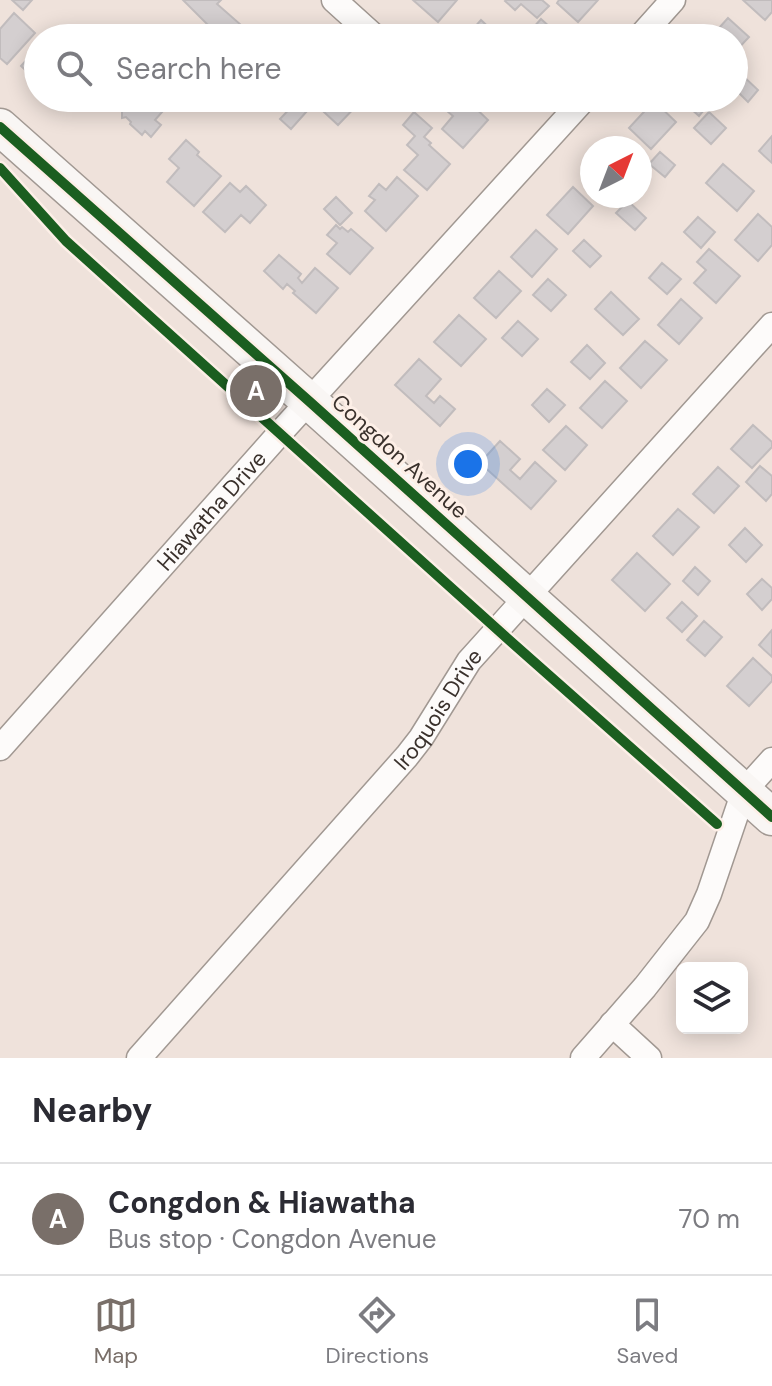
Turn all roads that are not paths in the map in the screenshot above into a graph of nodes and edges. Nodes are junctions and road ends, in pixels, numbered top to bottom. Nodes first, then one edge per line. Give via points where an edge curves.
1 (334, 0) edge
2 (673, 0) edge
3 (361, 24) edge
4 (652, 24) edge
5 (572, 112) edge
6 (2, 129) edge
7 (772, 325) edge
8 (310, 402) junction
9 (526, 596) junction
10 (0, 748) edge
11 (772, 760) edge
12 (744, 791) junction
13 (772, 817) edge
14 (612, 1024) junction
15 (139, 1058) edge
16 (583, 1058) edge
17 (649, 1058) edge

1 - 3 street
2 - 4 street
5 - 8 street, Hiawatha Drive
6 - 8 street, Congdon Avenue
7 - 9 street, Iroquois Drive
8 - 9 street, Congdon Avenue
8 - 10 street, Hiawatha Drive
9 - 12 street, Congdon Avenue
9 - 15 street, Iroquois Drive via 469,661 407,756
11 - 12 street
12 - 13 street, Congdon Avenue
12 - 14 street via 697,921
14 - 16 street
14 - 17 street

